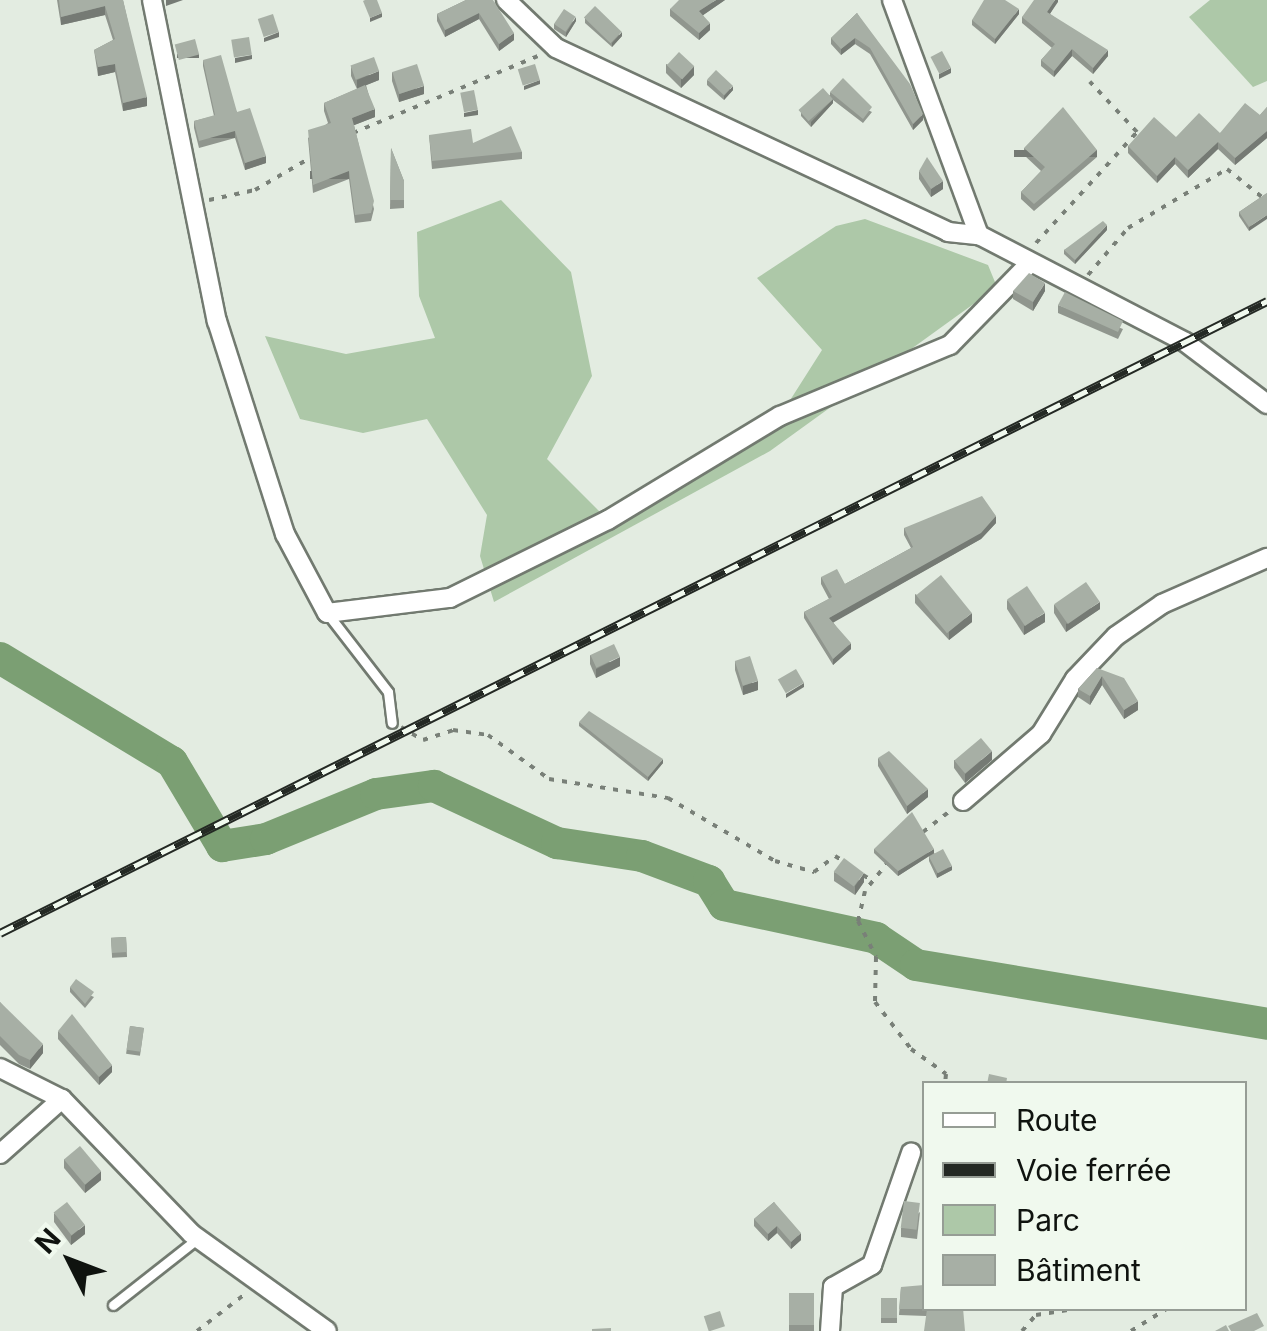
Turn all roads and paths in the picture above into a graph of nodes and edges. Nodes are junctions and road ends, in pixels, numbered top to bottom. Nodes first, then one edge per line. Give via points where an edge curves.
1 (152, 0) edge
2 (506, 0) edge
3 (892, 0) edge
4 (556, 48) junction
5 (1090, 82) dead end
6 (347, 136) edge
7 (316, 154) edge
8 (1266, 196) edge
9 (192, 204) junction
10 (979, 234) junction
11 (1022, 264) junction
12 (1078, 292) junction
13 (1267, 404) edge
14 (1267, 558) edge
15 (327, 613) junction
16 (392, 724) joint
17 (963, 801) joint
18 (913, 840) edge
19 (901, 851) edge
20 (873, 881) junction
21 (0, 1068) edge
22 (945, 1081) edge
23 (62, 1099) junction
24 (912, 1153) dead end
25 (0, 1154) edge
26 (198, 1238) junction
27 (257, 1284) junction
28 (113, 1305) dead end
29 (1061, 1311) edge
30 (1163, 1311) edge
31 (197, 1331) edge
32 (327, 1331) edge
33 (830, 1331) edge
34 (1022, 1331) edge
35 (1131, 1331) edge

1 - 9 street
2 - 4 street
3 - 10 street
4 - 6 path
4 - 10 street via 948,232
5 - 11 path via 1136,132
7 - 9 path via 255,190
8 - 12 path via 1227,169 1128,228
9 - 15 street via 217,320 285,534
10 - 11 street
11 - 12 street
11 - 15 street via 950,345 780,416 608,520 450,598
12 - 13 street via 1185,342
14 - 17 street via 1162,604 1116,636 1074,679 1041,734
15 - 16 lane via 388,692
16 - 20 path via 423,740 453,730 488,735 550,780 668,798 774,861 814,872 835,856
17 - 18 path
19 - 20 path
20 - 22 path via 858,921 876,957 875,1002 911,1048 946,1074
21 - 23 street
23 - 25 street
23 - 26 street
24 - 33 street via 887,1200 872,1265 833,1287
26 - 27 street
26 - 28 lane
27 - 31 path
27 - 32 street
29 - 34 path via 1036,1315
30 - 35 path

